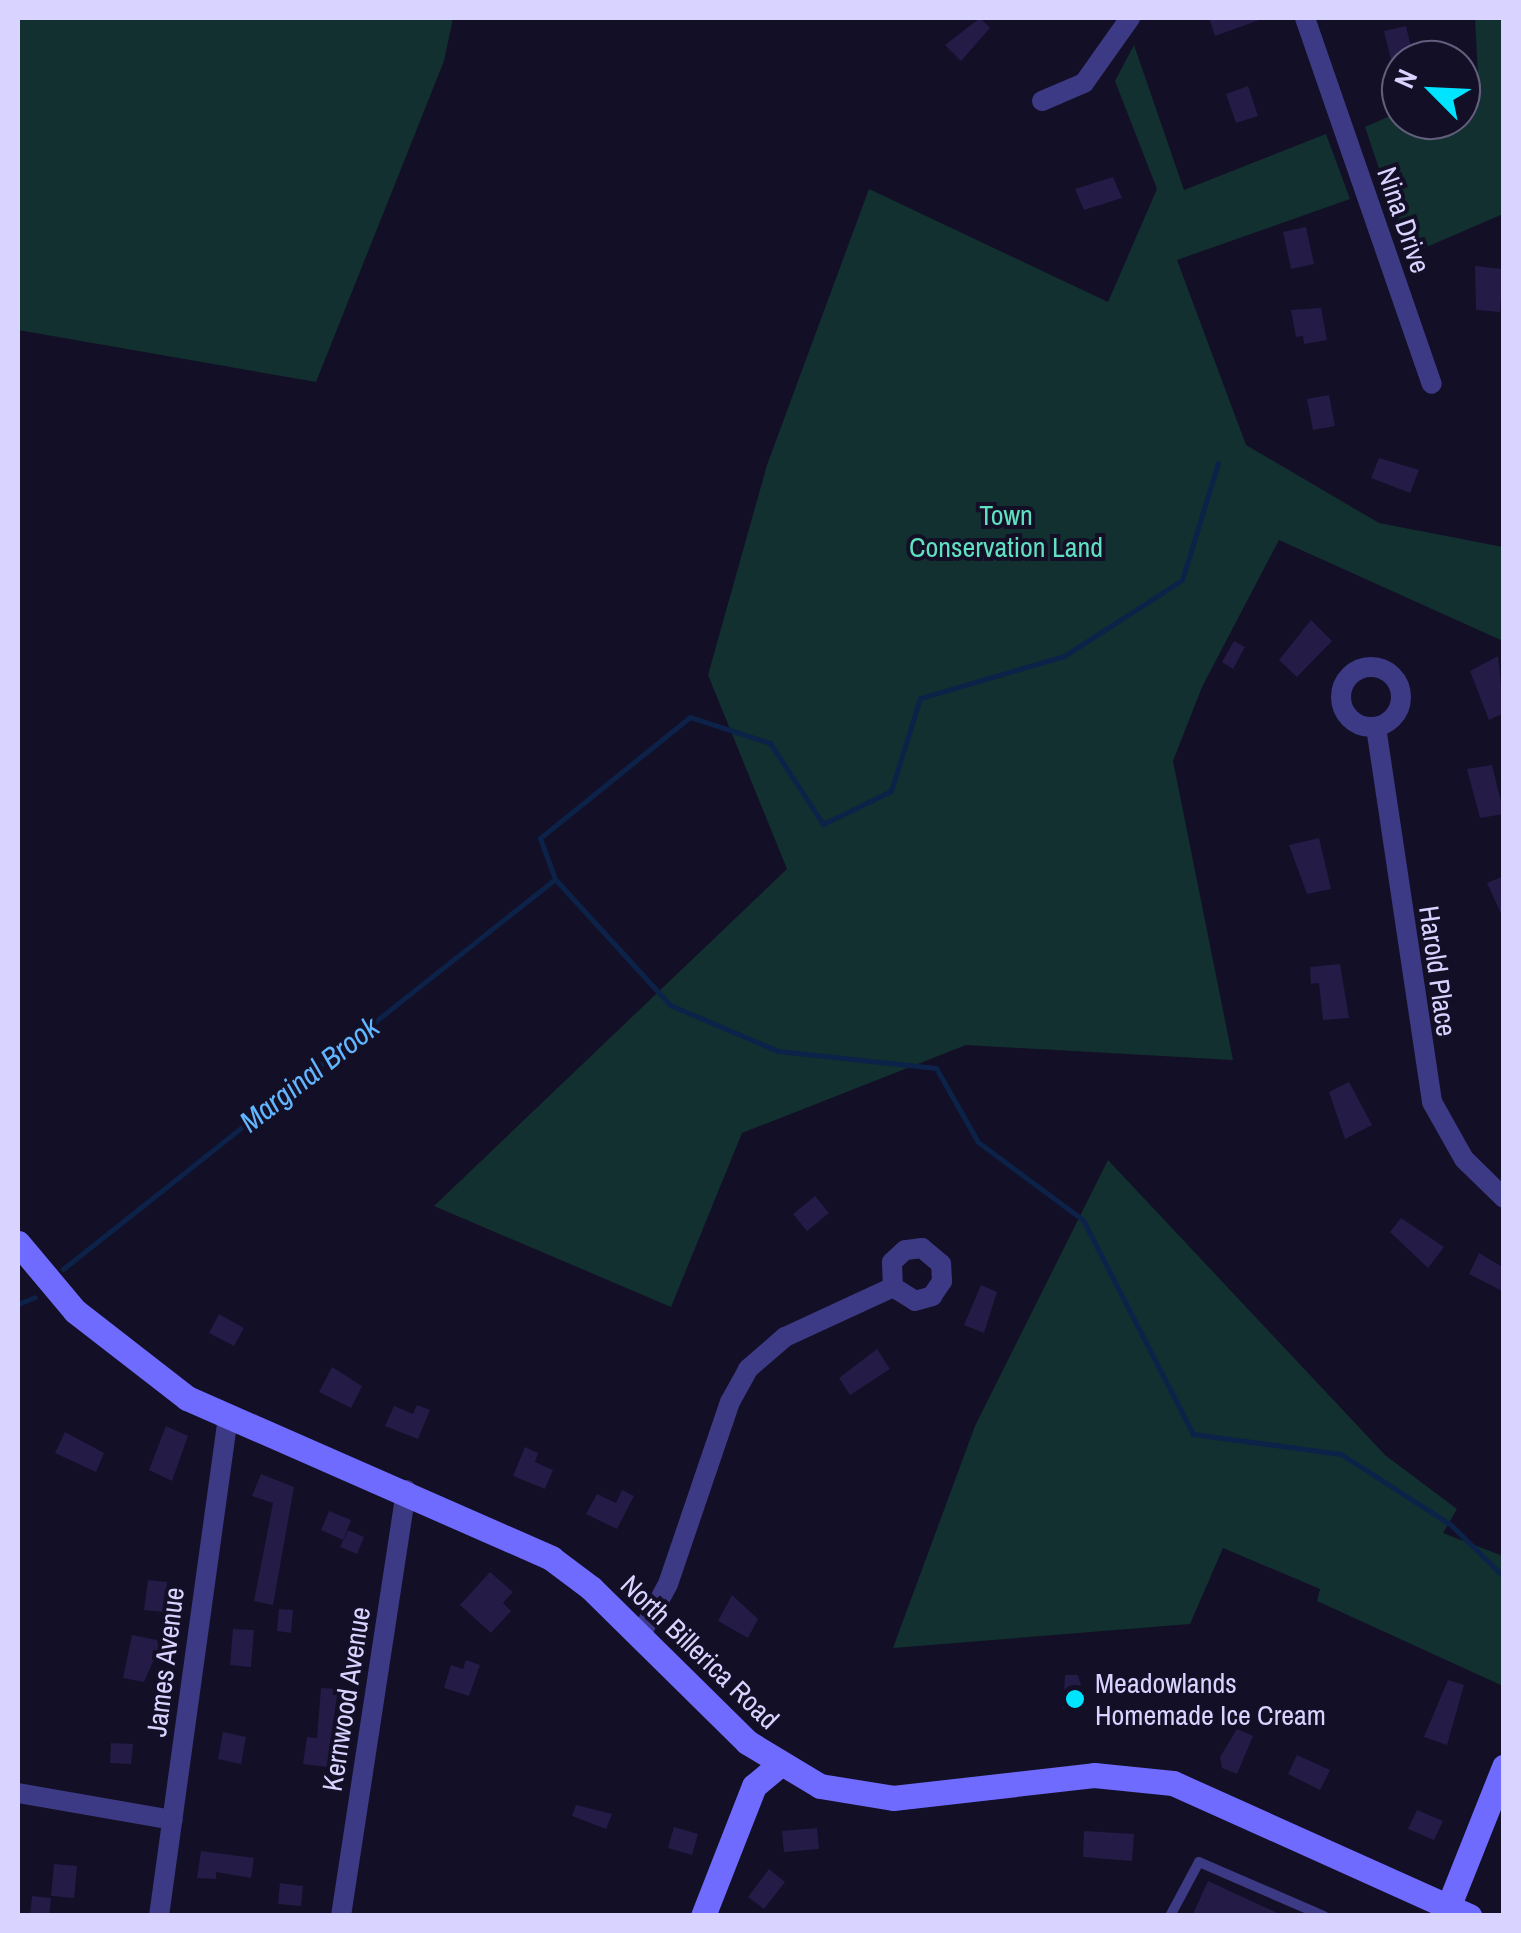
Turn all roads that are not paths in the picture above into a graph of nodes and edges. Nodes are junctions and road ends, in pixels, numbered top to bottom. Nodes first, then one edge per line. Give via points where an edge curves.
1 (1130, 18) edge
2 (1304, 18) edge
3 (1042, 101) dead end
4 (1432, 384) dead end
5 (1376, 727) dead end
6 (1504, 1198) edge
7 (18, 1242) edge
8 (893, 1287) dead end
9 (228, 1417) junction
10 (406, 1490) junction
11 (640, 1636) junction
12 (778, 1766) junction
13 (1504, 1766) edge
14 (18, 1793) edge
15 (173, 1820) junction
16 (1459, 1910) edge
17 (158, 1916) edge
18 (341, 1916) edge
19 (703, 1916) edge
20 (1170, 1916) edge
21 (1324, 1916) edge

1 - 3 street via 1084,83
2 - 4 street, Nina Drive
5 - 6 street, Harold Place via 1432,1102 1464,1159
7 - 9 main road, North Billerica Road via 74,1311 122,1351 162,1383
8 - 11 street via 785,1337 748,1369 730,1402 668,1584
9 - 10 main road, North Billerica Road
9 - 15 street, James Avenue
10 - 11 main road, North Billerica Road via 550,1558
10 - 18 street, Kernwood Avenue
11 - 12 main road, North Billerica Road
12 - 16 main road, North Billerica Road via 820,1786 893,1798 1094,1775 1172,1783
12 - 19 main road via 754,1786
13 - 16 main road
14 - 15 street
15 - 17 street, James Avenue
20 - 21 lane via 1199,1862

